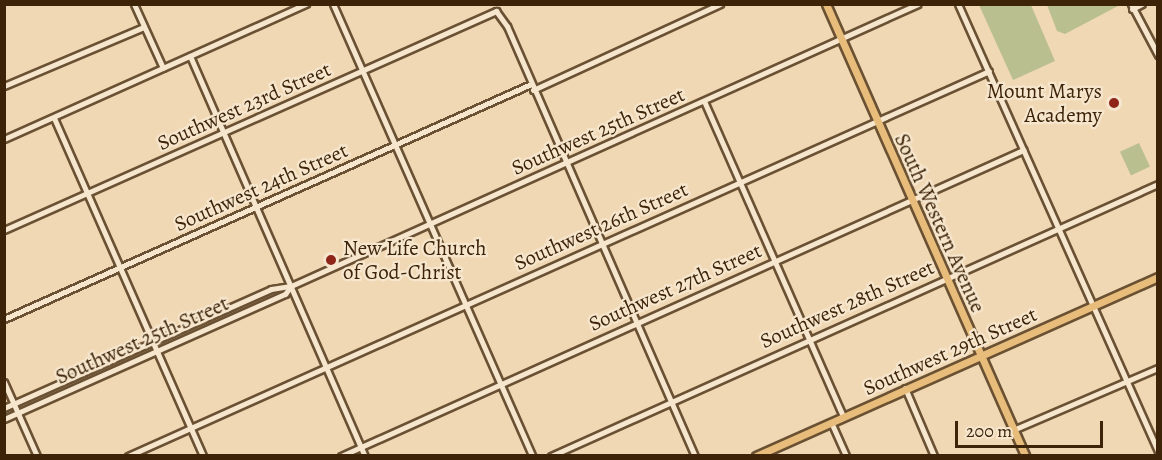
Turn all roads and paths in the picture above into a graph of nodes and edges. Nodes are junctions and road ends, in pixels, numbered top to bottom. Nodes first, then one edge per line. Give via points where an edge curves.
1 (134, 4) edge
2 (306, 4) edge
3 (333, 4) edge
4 (720, 4) edge
5 (826, 4) edge
6 (918, 4) edge
7 (958, 4) edge
8 (1142, 4) edge
9 (1132, 7) edge
10 (144, 27) junction
11 (841, 38) junction
12 (1158, 55) edge
13 (190, 56) junction
14 (163, 68) junction
15 (363, 71) junction
16 (989, 71) junction
17 (4, 86) edge
18 (532, 87) junction
19 (704, 101) junction
20 (54, 118) junction
21 (877, 120) junction
22 (223, 132) junction
23 (4, 139) edge
24 (396, 144) junction
25 (1023, 150) junction
26 (566, 163) junction
27 (741, 182) junction
28 (1158, 184) edge
29 (86, 195) junction
30 (912, 199) junction
31 (255, 208) junction
32 (430, 224) junction
33 (1058, 228) junction
34 (4, 230) edge
35 (602, 244) junction
36 (776, 260) junction
37 (119, 270) junction
38 (1158, 277) edge
39 (946, 278) junction
40 (291, 286) junction
41 (465, 305) junction
42 (1092, 306) junction
43 (4, 319) edge
44 (638, 323) junction
45 (809, 339) junction
46 (151, 343) junction
47 (156, 352) junction
48 (981, 355) junction
49 (326, 367) junction
50 (1158, 368) edge
51 (4, 382) edge
52 (1126, 382) junction
53 (500, 384) junction
54 (905, 388) junction
55 (670, 401) junction
56 (14, 404) junction
57 (4, 408) edge
58 (19, 413) junction
59 (843, 416) junction
60 (4, 420) edge
61 (831, 422) junction
62 (190, 428) junction
63 (1013, 430) junction
64 (361, 446) junction
65 (1158, 452) edge
66 (37, 456) edge
67 (128, 456) edge
68 (202, 456) edge
69 (341, 456) edge
70 (365, 456) edge
71 (532, 456) edge
72 (551, 456) edge
73 (695, 456) edge
74 (756, 456) edge
75 (846, 456) edge
76 (934, 456) edge
77 (1024, 456) edge

1 - 10 street
2 - 13 street
3 - 15 street
4 - 18 street, Southwest 24th Street
5 - 11 main road, South Western Avenue
6 - 11 street, Southwest 25th Street
7 - 16 street
8 - 9 street
9 - 12 street
10 - 14 street
10 - 17 street
11 - 19 street, Southwest 25th Street
11 - 21 main road, South Western Avenue
13 - 14 street
13 - 22 street
14 - 20 street
15 - 18 street, Southwest 23rd Street via 496,11
15 - 22 street, Southwest 23rd Street
15 - 24 street
16 - 21 street, Southwest 26th Street
16 - 25 street
18 - 24 street, Southwest 24th Street
18 - 26 street
19 - 26 street, Southwest 25th Street
19 - 27 street
20 - 23 street
20 - 29 street
21 - 27 street, Southwest 26th Street
21 - 30 main road, South Western Avenue
22 - 29 street, Southwest 23rd Street
22 - 31 street
24 - 31 street, Southwest 24th Street
24 - 32 street
25 - 30 street, Southwest 27th Street
25 - 33 street
26 - 32 street, Southwest 25th Street
26 - 35 street
27 - 35 street, Southwest 26th Street
27 - 36 street
28 - 33 street, Southwest 28th Street
29 - 34 street, Southwest 23rd Street
29 - 37 street
30 - 36 street, Southwest 27th Street
30 - 39 main road, South Western Avenue
31 - 37 street, Southwest 24th Street
31 - 40 street
32 - 40 street, Southwest 25th Street
32 - 41 street
33 - 39 street, Southwest 28th Street
33 - 42 street
35 - 41 street, Southwest 26th Street
35 - 44 street
36 - 44 street, Southwest 27th Street
36 - 45 street
37 - 43 street, Southwest 24th Street
37 - 46 street
38 - 42 main road, Southwest 29th Street
39 - 45 street, Southwest 28th Street
39 - 48 main road, South Western Avenue
40 - 46 street, Southwest 25th Street via 271,289
40 - 47 street, Southwest 25th Street via 285,294
40 - 49 street
41 - 49 street, Southwest 26th Street
41 - 53 street
42 - 48 main road, Southwest 29th Street
42 - 52 street
44 - 53 street, Southwest 27th Street
44 - 55 street
45 - 55 street, Southwest 28th Street
45 - 59 street
46 - 47 street
46 - 56 street, Southwest 25th Street
47 - 58 street, Southwest 25th Street
47 - 62 street
48 - 54 main road, Southwest 29th Street
48 - 63 main road, South Western Avenue
49 - 62 street, Southwest 26th Street
49 - 64 street
50 - 52 street
51 - 56 street
52 - 63 street
52 - 65 street
53 - 64 street, Southwest 27th Street
53 - 71 street
54 - 59 main road, Southwest 29th Street
54 - 76 street
55 - 72 street, Southwest 28th Street
55 - 73 street
56 - 57 street, Southwest 25th Street
56 - 58 street
58 - 60 street, Southwest 25th Street
58 - 66 street
59 - 61 main road, Southwest 29th Street
61 - 74 main road, Southwest 29th Street
61 - 75 street
62 - 67 street, Southwest 26th Street
62 - 68 street
63 - 77 main road, South Western Avenue
64 - 69 street, Southwest 27th Street
64 - 70 street

